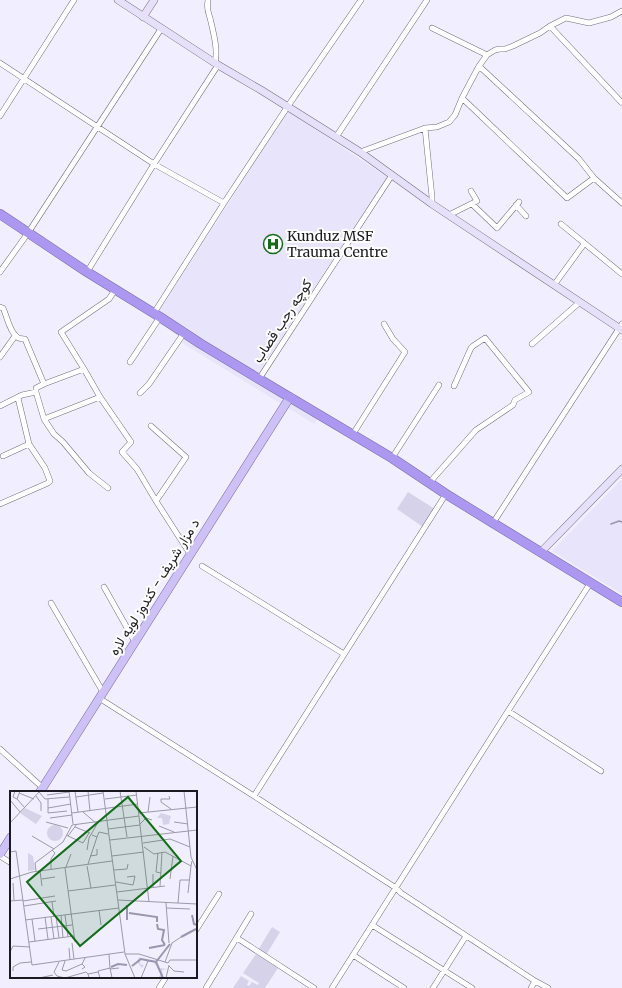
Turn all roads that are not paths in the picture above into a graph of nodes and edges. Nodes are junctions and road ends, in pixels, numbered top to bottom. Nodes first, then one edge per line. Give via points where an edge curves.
1 (74, 0) edge
2 (118, 0) edge
3 (154, 0) edge
4 (208, 0) edge
5 (361, 0) edge
6 (427, 0) edge
7 (622, 11) edge
8 (143, 17) junction
9 (550, 26) junction
10 (432, 28) dead end
11 (161, 29) junction
12 (487, 55) junction
13 (0, 63) edge
14 (217, 64) junction
15 (479, 66) junction
16 (24, 78) junction
17 (462, 98) junction
18 (622, 103) edge
19 (288, 106) junction
20 (0, 116) edge
21 (97, 126) junction
22 (425, 128) junction
23 (336, 138) junction
24 (360, 152) junction
25 (154, 164) junction
26 (392, 175) junction
27 (594, 178) junction
28 (471, 191) dead end
29 (224, 202) junction
30 (622, 203) edge
31 (432, 204) junction
32 (472, 204) junction
33 (0, 214) edge
34 (449, 215) junction
35 (526, 216) dead end
36 (561, 224) dead end
37 (28, 233) junction
38 (584, 244) junction
39 (0, 272) edge
40 (87, 272) junction
41 (622, 274) edge
42 (554, 285) junction
43 (115, 290) junction
44 (580, 302) junction
45 (0, 307) edge
46 (157, 315) junction
47 (384, 324) dead end
48 (621, 328) edge
49 (184, 333) junction
50 (16, 336) junction
51 (532, 344) dead end
52 (0, 356) edge
53 (130, 362) dead end
54 (84, 369) junction
55 (259, 379) junction
56 (44, 384) junction
57 (439, 384) dead end
58 (454, 386) dead end
59 (36, 392) junction
60 (140, 393) dead end
61 (100, 397) junction
62 (290, 397) junction
63 (18, 398) junction
64 (0, 406) edge
65 (44, 419) junction
66 (152, 426) dead end
67 (353, 434) junction
68 (29, 444) junction
69 (3, 456) dead end
70 (392, 458) junction
71 (622, 469) edge
72 (430, 482) junction
73 (108, 488) dead end
74 (446, 494) junction
75 (156, 501) junction
76 (0, 504) edge
77 (493, 523) junction
78 (541, 552) junction
79 (190, 554) junction
80 (202, 566) dead end
81 (591, 582) junction
82 (104, 587) dead end
83 (622, 602) edge
84 (51, 604) dead end
85 (135, 642) junction
86 (344, 654) junction
87 (101, 695) junction
88 (508, 711) junction
89 (0, 749) edge
90 (600, 771) dead end
91 (41, 790) edge
92 (254, 796) junction
93 (10, 839) edge
94 (0, 855) edge
95 (10, 862) edge
96 (396, 888) junction
97 (219, 894) dead end
98 (251, 914) dead end
99 (372, 925) junction
100 (197, 928) edge
101 (466, 936) junction
102 (236, 938) junction
103 (353, 955) junction
104 (444, 971) junction
105 (165, 978) edge
106 (536, 981) junction
107 (159, 988) edge
108 (206, 988) edge
109 (314, 988) edge
110 (333, 988) edge
111 (404, 988) edge
112 (433, 988) edge
113 (472, 988) edge
114 (531, 988) edge
115 (548, 988) edge

1 - 16 street
2 - 8 street
3 - 8 street
4 - 14 street via 207,12
5 - 19 street
6 - 23 street
7 - 9 street via 589,23 566,18
8 - 11 street
9 - 12 street via 513,46 495,50
9 - 18 street
10 - 12 street
11 - 14 street
11 - 21 street
12 - 15 street
13 - 16 street
14 - 19 street
14 - 25 street
15 - 17 street
15 - 27 street via 579,160
16 - 20 street
16 - 21 street
17 - 22 street via 449,122
17 - 27 street via 566,198
19 - 23 street
19 - 29 street
21 - 25 street
21 - 37 street
22 - 24 street
22 - 31 street
23 - 24 street
24 - 26 street
25 - 29 street
25 - 40 street
26 - 31 street
26 - 55 street, کوچه رجب قصاب
27 - 30 street
28 - 32 street via 477,201
29 - 46 street
31 - 34 street
32 - 34 street
32 - 35 street via 497,228 517,204
33 - 37 highway
34 - 42 street
36 - 38 street
37 - 39 street
37 - 40 highway
38 - 41 street
38 - 42 street
40 - 43 highway
42 - 44 street
43 - 46 highway
43 - 54 street via 109,299 61,332
44 - 48 street
44 - 51 street
45 - 50 street via 3,308
46 - 49 highway
46 - 53 street
47 - 67 street via 405,352
48 - 77 street
49 - 55 highway
49 - 60 street
50 - 52 street
50 - 56 street via 25,339
54 - 56 street
54 - 61 street
55 - 62 highway
56 - 59 street via 36,388
57 - 70 street
58 - 72 street via 473,346 485,338 529,392 476,430
59 - 63 street
59 - 65 street
61 - 65 street
61 - 75 street via 131,442 122,452 137,469
62 - 67 highway
62 - 79 main road, د مزار شریف - کندوز لویه لاره
63 - 64 street
63 - 68 street
65 - 73 street via 89,473
66 - 75 street via 186,456
67 - 70 highway
68 - 69 street
68 - 76 street via 46,468 50,481
70 - 72 highway
71 - 78 street
72 - 74 highway
74 - 77 highway
74 - 86 street
75 - 79 street
77 - 78 highway
78 - 81 highway
79 - 85 main road, د مزار شریف - کندوز لویه لاره
80 - 86 street
81 - 83 highway
81 - 88 street
82 - 85 street
84 - 87 street
85 - 87 main road, د مزار شریف - کندوز لویه لاره
86 - 92 street
87 - 91 main road, د مزار شریف - کندوز لویه لاره
87 - 92 street
88 - 90 street
88 - 96 street
89 - 91 street
92 - 96 street
93 - 94 main road
94 - 95 street
96 - 99 street
96 - 101 street via 401,894
97 - 100 street
98 - 102 street
99 - 103 street
99 - 104 street
101 - 104 street
101 - 106 street
102 - 108 street
102 - 109 street
103 - 110 street
103 - 111 street
104 - 112 street
104 - 113 street
105 - 107 street
106 - 114 street
106 - 115 street

